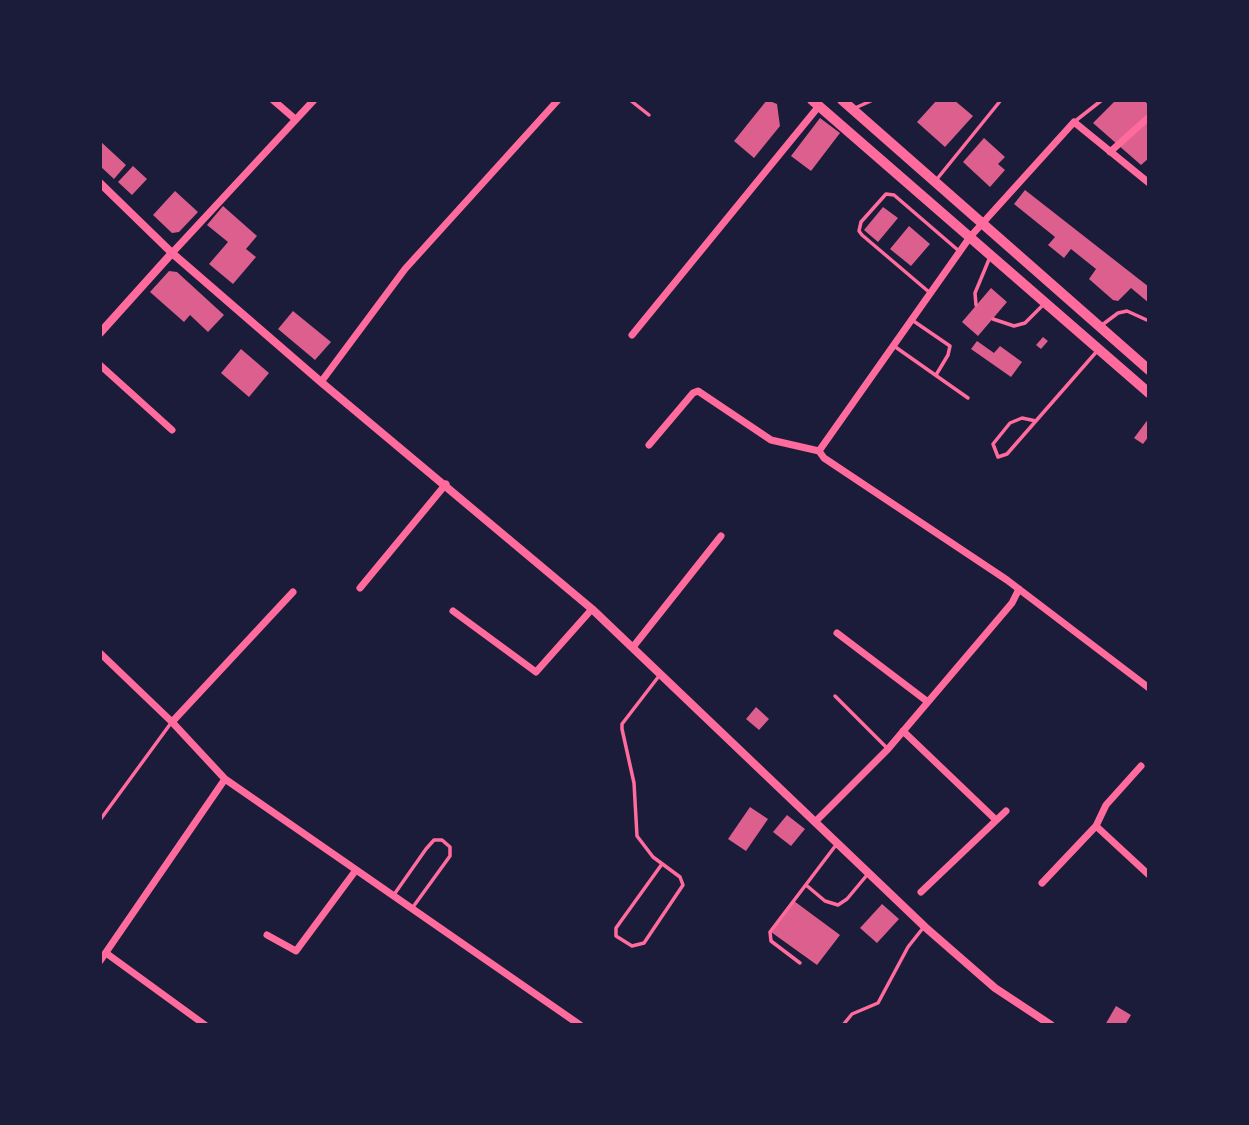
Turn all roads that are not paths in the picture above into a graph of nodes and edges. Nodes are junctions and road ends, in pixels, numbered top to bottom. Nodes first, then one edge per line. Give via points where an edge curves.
1 (273, 100) edge
2 (314, 100) edge
3 (558, 100) edge
4 (630, 100) edge
5 (842, 100) edge
6 (873, 100) edge
7 (1001, 100) edge
8 (1102, 100) edge
9 (815, 103) edge
10 (853, 109) junction
11 (649, 116) dead end
12 (1149, 117) edge
13 (295, 120) junction
14 (1074, 122) junction
15 (1110, 152) junction
16 (936, 181) junction
17 (100, 183) edge
18 (1149, 183) edge
19 (982, 223) junction
20 (970, 237) junction
21 (959, 251) junction
22 (172, 253) junction
23 (991, 255) junction
24 (929, 292) junction
25 (1046, 303) junction
26 (976, 305) dead end
27 (911, 319) junction
28 (993, 319) dead end
29 (1149, 321) edge
30 (1099, 327) junction
31 (100, 333) edge
32 (632, 335) dead end
33 (892, 345) junction
34 (1099, 349) junction
35 (100, 365) edge
36 (1149, 370) edge
37 (936, 375) junction
38 (321, 382) junction
39 (1149, 393) edge
40 (968, 398) dead end
41 (1036, 421) junction
42 (172, 430) dead end
43 (649, 445) dead end
44 (820, 451) junction
45 (446, 484) junction
46 (721, 536) dead end
47 (360, 588) dead end
48 (1019, 589) junction
49 (293, 592) dead end
50 (592, 609) junction
51 (453, 611) dead end
52 (837, 633) dead end
53 (634, 647) junction
54 (100, 653) edge
55 (662, 674) junction
56 (1149, 688) edge
57 (835, 696) dead end
58 (928, 702) junction
59 (172, 722) junction
60 (903, 731) junction
61 (888, 749) junction
62 (1141, 766) dead end
63 (225, 779) junction
64 (1006, 811) dead end
65 (100, 820) edge
66 (996, 820) junction
67 (816, 821) junction
68 (1096, 826) junction
69 (838, 843) junction
70 (662, 864) junction
71 (356, 870) junction
72 (868, 873) junction
73 (1149, 875) edge
74 (1042, 883) dead end
75 (806, 885) junction
76 (921, 892) dead end
77 (393, 896) junction
78 (412, 909) junction
79 (925, 927) junction
80 (267, 935) dead end
81 (106, 953) junction
82 (100, 961) edge
83 (800, 963) dead end
84 (205, 1025) edge
85 (580, 1025) edge
86 (843, 1025) edge
87 (1051, 1025) edge

1 - 13 street
2 - 13 street
3 - 38 street via 405,269
4 - 11 lane
5 - 10 main road
6 - 10 lane
7 - 16 lane
8 - 14 lane
9 - 20 main road
9 - 32 street
10 - 16 main road
12 - 15 street
13 - 22 street
14 - 15 street
14 - 19 street
15 - 18 street
16 - 19 main road
17 - 22 street
19 - 20 street
19 - 30 main road
20 - 21 street
20 - 23 main road
21 - 24 street
21 - 24 lane via 890,193 861,222 862,235
22 - 31 street
22 - 38 street
23 - 25 main road
23 - 26 lane via 975,293
24 - 27 street
25 - 28 lane via 1025,323 1014,326
25 - 34 main road
27 - 33 street
27 - 37 lane via 950,346
29 - 30 lane via 1127,311
30 - 36 main road
33 - 37 lane
33 - 44 street
34 - 39 main road
34 - 41 lane
35 - 42 street
37 - 40 lane
38 - 45 street
41 - 41 lane via 1007,454 998,457 993,444 1010,423 1022,418
43 - 44 street via 698,391 771,440
44 - 48 street
45 - 47 street
45 - 50 street
46 - 53 street
48 - 56 street
48 - 58 street
49 - 59 street
50 - 51 street via 536,672
50 - 53 street
52 - 58 street
53 - 55 street
54 - 59 street
55 - 67 street
55 - 70 lane via 622,724 634,783 637,836
57 - 61 lane
58 - 60 street
59 - 63 street
59 - 65 lane
60 - 61 street
60 - 66 street
61 - 67 street
62 - 68 street via 1106,805
63 - 71 street
63 - 81 street
64 - 66 street
66 - 76 street
67 - 69 street
68 - 73 street
68 - 74 street
69 - 72 street
69 - 75 lane
70 - 70 lane via 680,877 681,891 644,943 632,946 616,936 616,929
71 - 77 street
71 - 80 street via 296,951
72 - 75 lane via 838,905
72 - 79 street
75 - 83 lane via 769,936
77 - 78 street
77 - 78 lane via 426,849 434,840 442,840 450,847 450,856
78 - 85 street
79 - 86 lane via 908,947 878,1003 852,1014
79 - 87 street via 995,988
81 - 82 street
81 - 84 street

